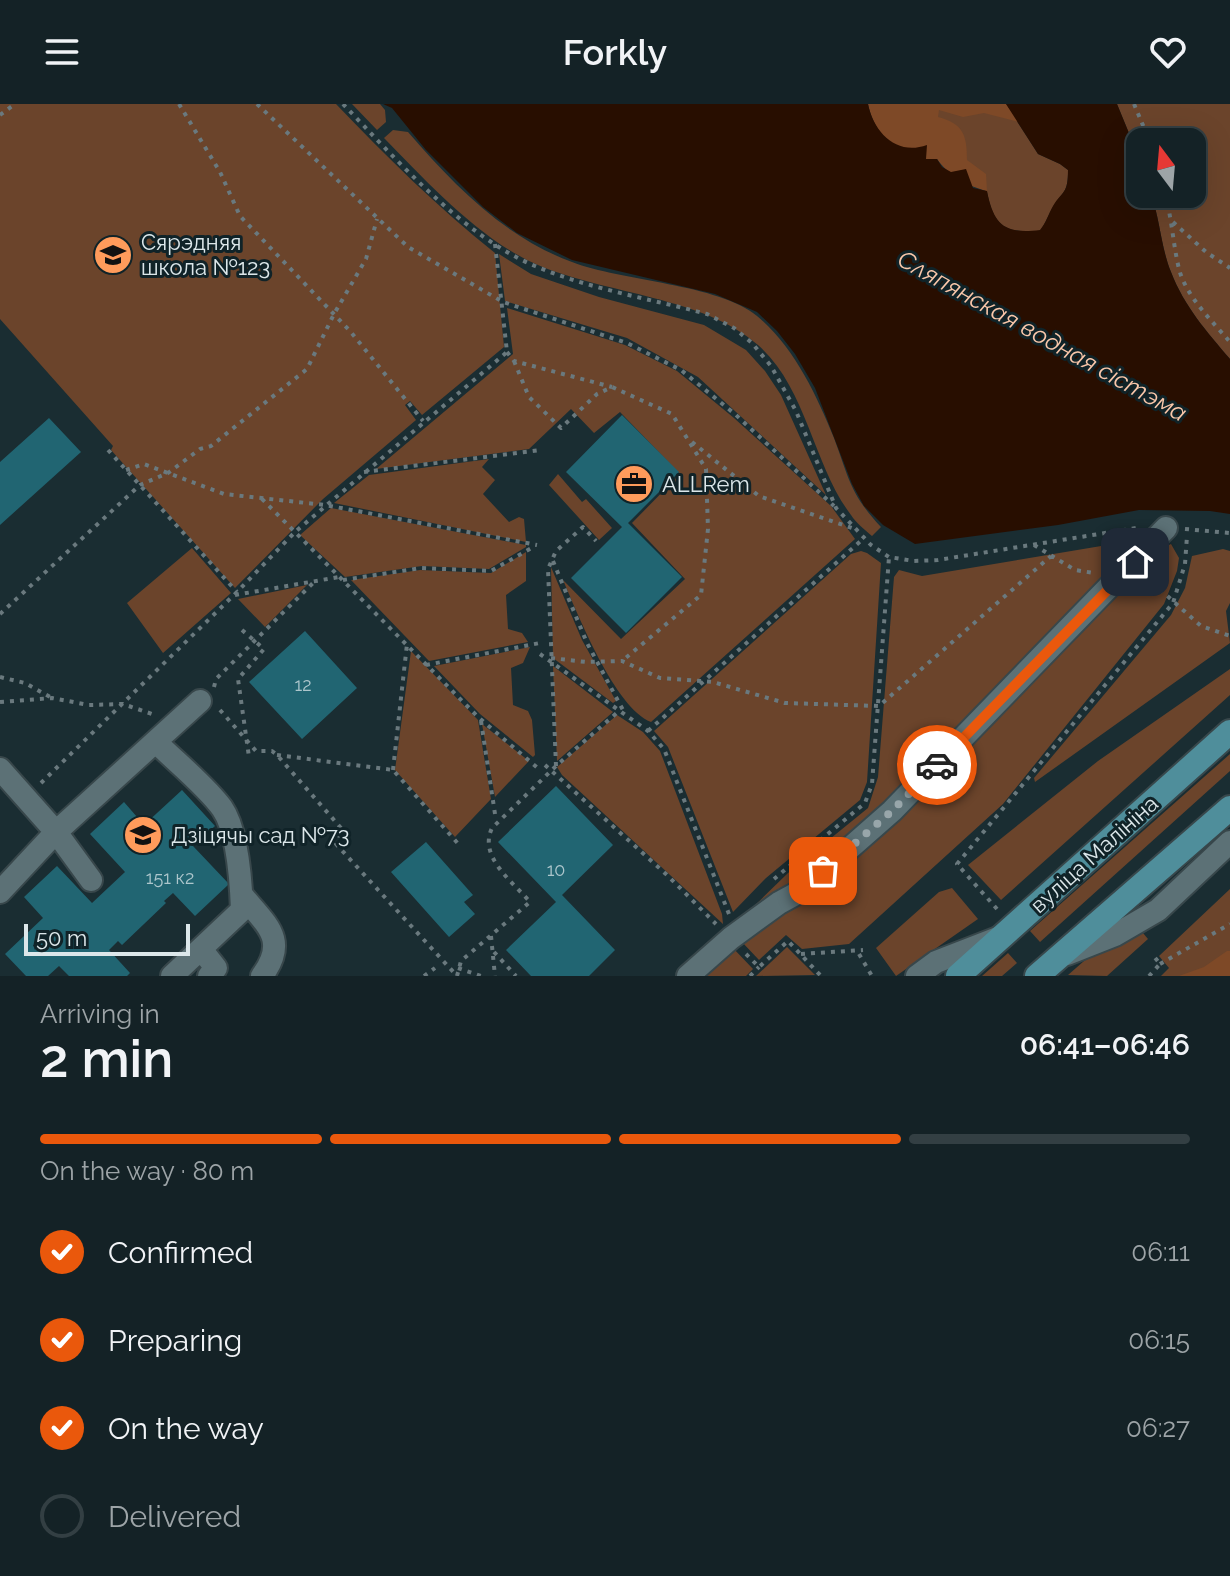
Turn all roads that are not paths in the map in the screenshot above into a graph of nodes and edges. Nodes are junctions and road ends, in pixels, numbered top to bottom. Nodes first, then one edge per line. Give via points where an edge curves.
1 (1177, 529) road end
2 (209, 700) road end
3 (1230, 732) edge
4 (156, 742) junction
5 (0, 769) edge
6 (1230, 808) edge
7 (56, 832) junction
8 (1230, 842) edge
9 (91, 880) dead end
10 (0, 892) edge
11 (242, 895) junction
12 (1004, 936) junction
13 (201, 949) junction
14 (1058, 957) junction
15 (216, 973) edge
16 (172, 976) edge
17 (262, 976) edge
18 (688, 976) edge
19 (917, 976) edge
20 (958, 976) edge
21 (1037, 976) edge

1 - 18 lane via 892,811 801,891
2 - 4 lane
3 - 12 main road, вуліца Малініна
4 - 7 lane
4 - 11 lane via 222,808 232,831
5 - 7 lane
6 - 14 main road
7 - 9 lane
7 - 10 lane
8 - 14 lane via 1158,910 1115,935
11 - 13 lane via 242,910
11 - 17 lane via 276,947
12 - 19 lane via 936,962
12 - 20 main road, вуліца Малініна
13 - 15 lane
13 - 16 lane
14 - 21 main road

